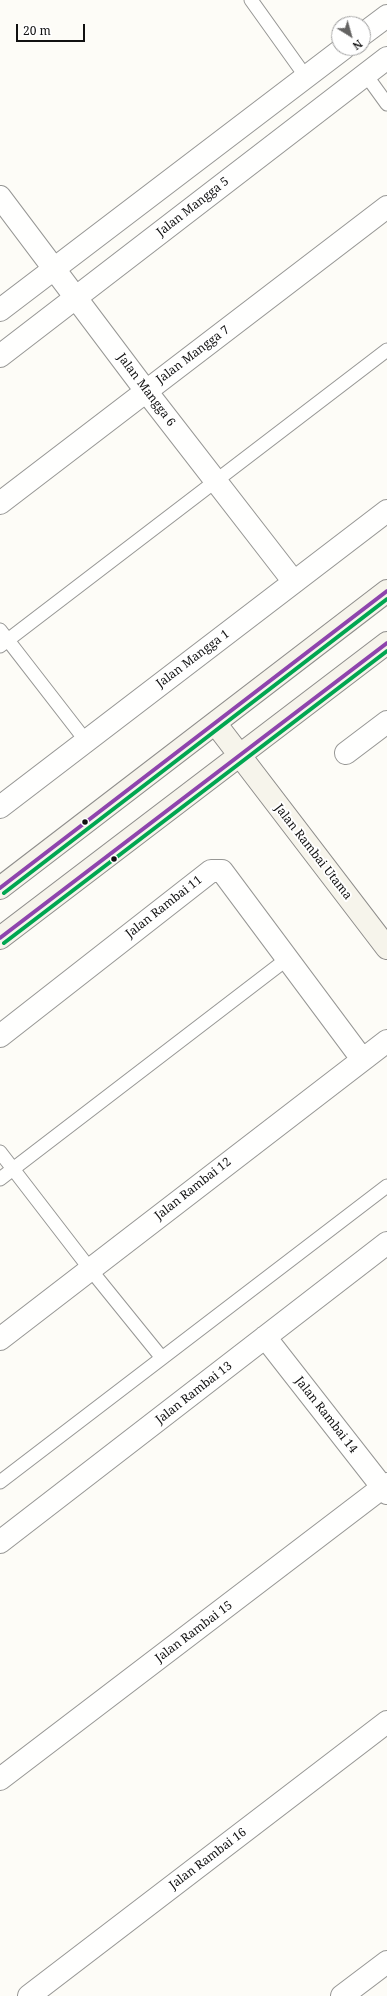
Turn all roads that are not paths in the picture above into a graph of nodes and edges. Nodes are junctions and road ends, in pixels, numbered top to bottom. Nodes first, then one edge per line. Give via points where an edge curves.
1 (255, 2) edge
2 (387, 16) edge
3 (371, 28) edge
4 (334, 56) edge
5 (387, 58) edge
6 (366, 75) junction
7 (306, 77) junction
8 (387, 104) edge
9 (0, 197) edge
10 (387, 207) edge
11 (54, 268) junction
12 (76, 298) junction
13 (0, 310) edge
14 (387, 350) edge
15 (0, 356) edge
16 (146, 391) junction
17 (216, 481) junction
18 (0, 503) edge
19 (387, 511) edge
20 (294, 582) junction
21 (387, 591) edge
22 (3, 638) edge
23 (387, 642) edge
24 (387, 722) edge
25 (215, 723) junction
26 (86, 741) junction
27 (346, 753) dead end
28 (239, 755) junction
29 (0, 807) edge
30 (0, 888) edge
31 (0, 938) edge
32 (387, 948) edge
33 (286, 959) junction
34 (0, 1036) edge
35 (387, 1041) edge
36 (362, 1059) junction
37 (0, 1152) edge
38 (13, 1169) junction
39 (0, 1179) edge
40 (387, 1186) edge
41 (387, 1243) edge
42 (90, 1269) junction
43 (266, 1338) junction
44 (0, 1339) edge
45 (162, 1358) junction
46 (0, 1482) edge
47 (386, 1488) edge
48 (0, 1542) edge
49 (387, 1722) edge
50 (0, 1779) edge
51 (387, 1962) edge
52 (29, 1996) edge
53 (342, 1996) edge

1 - 7 lane
2 - 3 street
4 - 7 street
5 - 6 street, Jalan Mangga 5
6 - 8 lane
6 - 12 street, Jalan Mangga 5
7 - 11 street
9 - 11 street, Jalan Mangga 6
10 - 16 street, Jalan Mangga 7
11 - 12 street, Jalan Mangga 6
11 - 13 street
12 - 15 street, Jalan Mangga 5
12 - 16 street, Jalan Mangga 6
14 - 17 lane
16 - 17 street, Jalan Mangga 6
16 - 18 street, Jalan Mangga 7
17 - 20 street, Jalan Mangga 6
17 - 22 lane
19 - 20 street, Jalan Mangga 1
20 - 26 street, Jalan Mangga 1
21 - 25 main road
22 - 26 lane
23 - 28 main road
24 - 27 street
25 - 28 main road, Jalan Rambai Utama
25 - 30 main road
26 - 29 street, Jalan Mangga 1
28 - 31 main road
28 - 32 main road, Jalan Rambai Utama
33 - 34 street, Jalan Rambai 11 via 222,871 211,871
33 - 36 street, Jalan Rambai 11
33 - 38 lane
35 - 36 street, Jalan Rambai 12
36 - 42 street, Jalan Rambai 12
37 - 38 lane
38 - 39 lane
38 - 42 lane
40 - 45 lane
41 - 43 street, Jalan Rambai 13
42 - 44 street, Jalan Rambai 12
42 - 45 lane
43 - 47 street, Jalan Rambai 14
43 - 48 street, Jalan Rambai 13
45 - 46 lane
47 - 50 street, Jalan Rambai 15
49 - 52 street, Jalan Rambai 16
51 - 53 street

